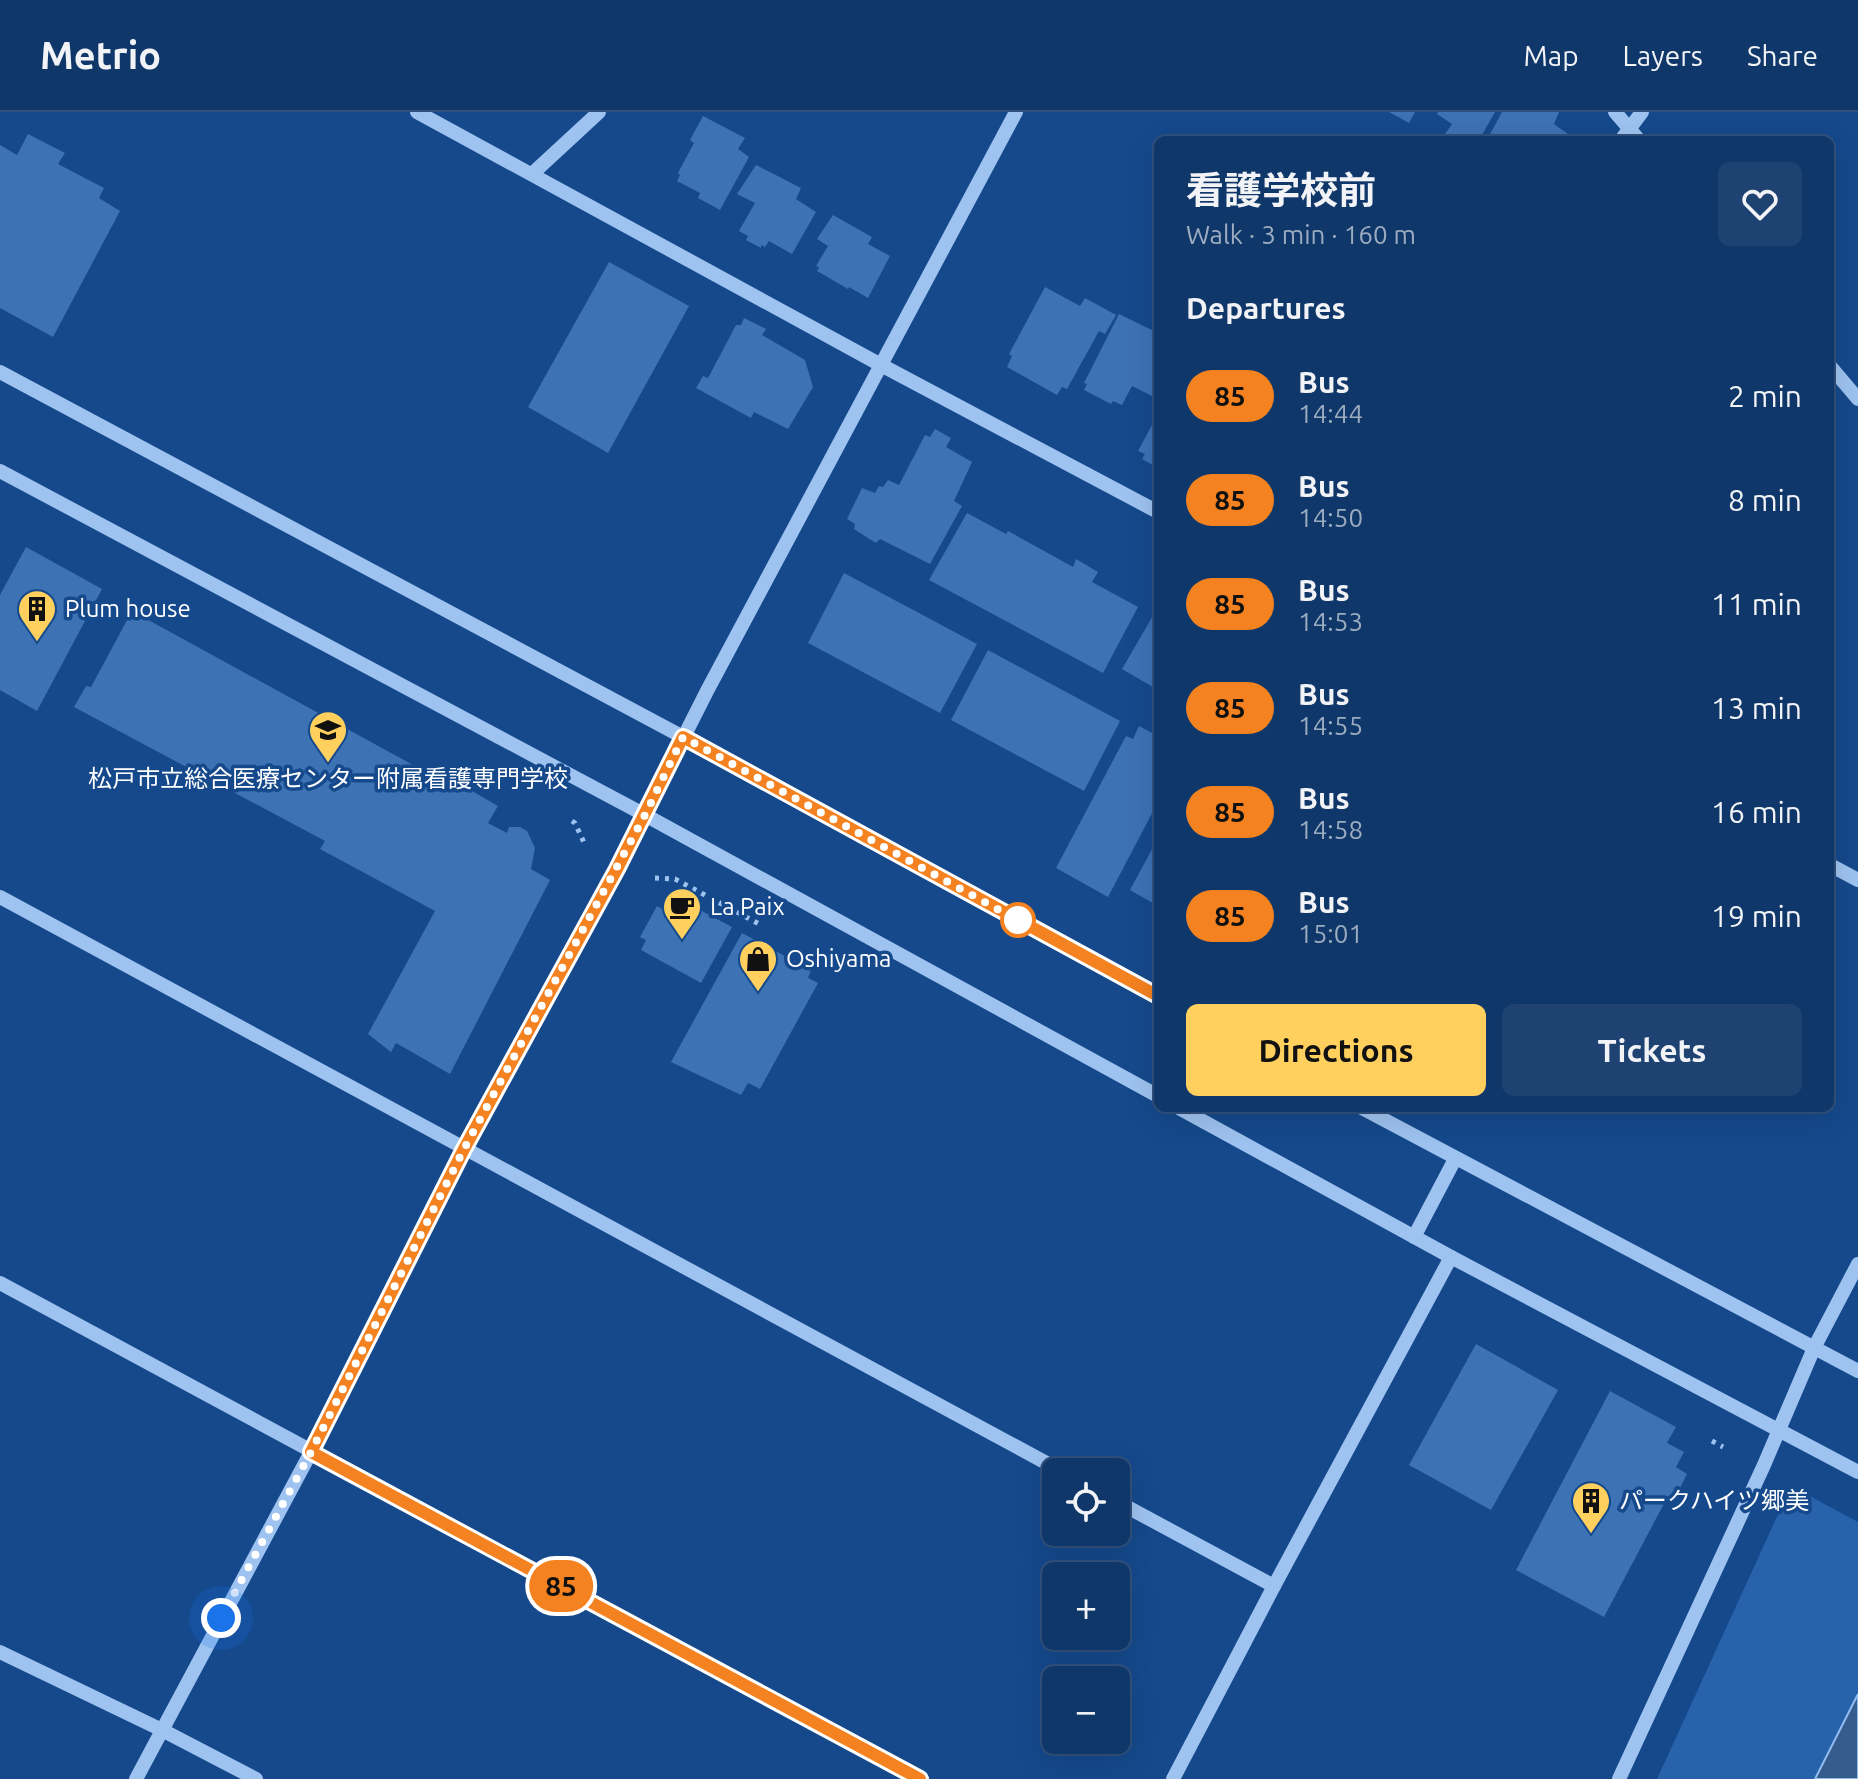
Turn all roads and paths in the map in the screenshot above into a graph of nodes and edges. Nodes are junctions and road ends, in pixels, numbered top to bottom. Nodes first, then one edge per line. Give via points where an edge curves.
1 (417, 112) edge
2 (599, 112) edge
3 (1016, 112) edge
4 (1615, 112) edge
5 (1642, 112) edge
6 (1629, 136) edge
7 (532, 174) junction
8 (881, 365) junction
9 (1834, 371) edge
10 (0, 372) edge
11 (1858, 399) edge
12 (0, 471) edge
13 (1154, 510) edge
14 (683, 737) junction
15 (645, 815) junction
16 (1834, 867) edge
17 (1858, 880) edge
18 (0, 897) edge
19 (1154, 994) edge
20 (1154, 1094) edge
21 (1186, 1112) edge
22 (1369, 1112) edge
23 (464, 1149) junction
24 (1455, 1159) junction
25 (1414, 1237) junction
26 (1451, 1257) junction
27 (1858, 1264) edge
28 (0, 1283) edge
29 (1814, 1348) junction
30 (1858, 1371) edge
31 (1779, 1430) junction
32 (311, 1452) junction
33 (1042, 1461) edge
34 (1858, 1472) edge
35 (1130, 1509) edge
36 (1274, 1586) junction
37 (0, 1652) edge
38 (162, 1730) junction
39 (136, 1779) edge
40 (256, 1779) edge
41 (920, 1779) edge
42 (1173, 1779) edge
43 (1619, 1779) edge

1 - 7 street
2 - 7 street
3 - 8 street
4 - 6 street
5 - 6 street
7 - 8 street
8 - 13 street
8 - 14 street
9 - 11 street
10 - 14 street
12 - 15 street
14 - 15 street
14 - 19 street
15 - 20 street
15 - 23 street
16 - 17 street
18 - 23 street
21 - 25 street
22 - 24 street
23 - 32 street
23 - 33 street
24 - 25 street
24 - 29 street
25 - 26 street
26 - 31 street
26 - 36 street
27 - 29 street
28 - 32 street
29 - 30 street
29 - 31 street
31 - 34 street
31 - 43 street
32 - 38 street
32 - 41 street
35 - 36 street
36 - 42 street
37 - 38 street
38 - 39 street
38 - 40 street

